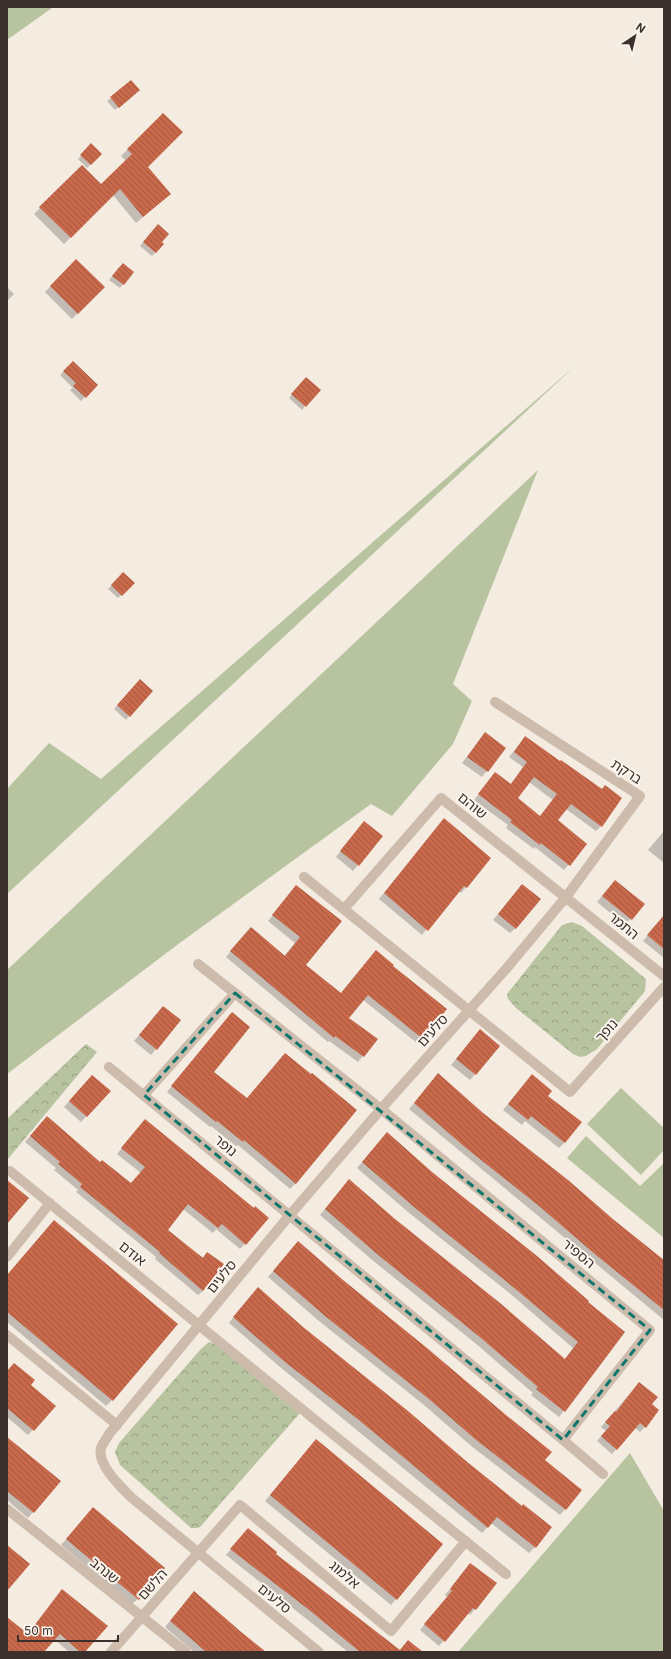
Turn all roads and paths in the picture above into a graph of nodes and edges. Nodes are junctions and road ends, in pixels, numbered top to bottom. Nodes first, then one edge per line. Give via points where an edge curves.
1 (495, 702) dead end
2 (304, 877) dead end
3 (566, 897) junction
4 (344, 909) junction
5 (198, 964) dead end
6 (664, 976) edge
7 (664, 988) edge
8 (235, 993) junction
9 (469, 1010) junction
10 (109, 1067) dead end
11 (144, 1095) junction
12 (381, 1109) junction
13 (10, 1171) dead end
14 (50, 1203) junction
15 (289, 1216) junction
16 (7, 1256) edge
17 (199, 1325) junction
18 (7, 1335) edge
19 (117, 1425) junction
20 (563, 1440) junction
21 (603, 1474) dead end
22 (7, 1509) edge
23 (466, 1540) junction
24 (198, 1553) junction
25 (506, 1574) dead end
26 (142, 1617) junction
27 (111, 1652) edge
28 (186, 1652) edge
29 (319, 1652) edge

1 - 3 street, ברקת via 640,796
2 - 4 street
3 - 4 street, שוהם via 441,798
3 - 6 street, התמר
3 - 9 street, סלעים
4 - 9 street
5 - 8 street
7 - 9 street, נופך via 570,1092
8 - 11 street
8 - 12 street
9 - 12 street, סלעים
10 - 11 street, נופר
11 - 15 street, נופר
12 - 15 street, סלעים
12 - 20 street, הספיר via 650,1330
13 - 14 street, אודם
14 - 16 street
14 - 17 street, אודם
15 - 17 street, סלעים
15 - 20 street
17 - 19 street, סלעים
17 - 23 street
18 - 19 street
19 - 24 street, סלעים via 101,1448 107,1470 132,1498
20 - 21 street
22 - 26 street, שנהב
23 - 24 street, אלמוג via 391,1630 240,1504
23 - 25 street
24 - 26 street, הלשם
24 - 29 street, סלעים
26 - 27 street, הלשם
26 - 28 street, שנהב

